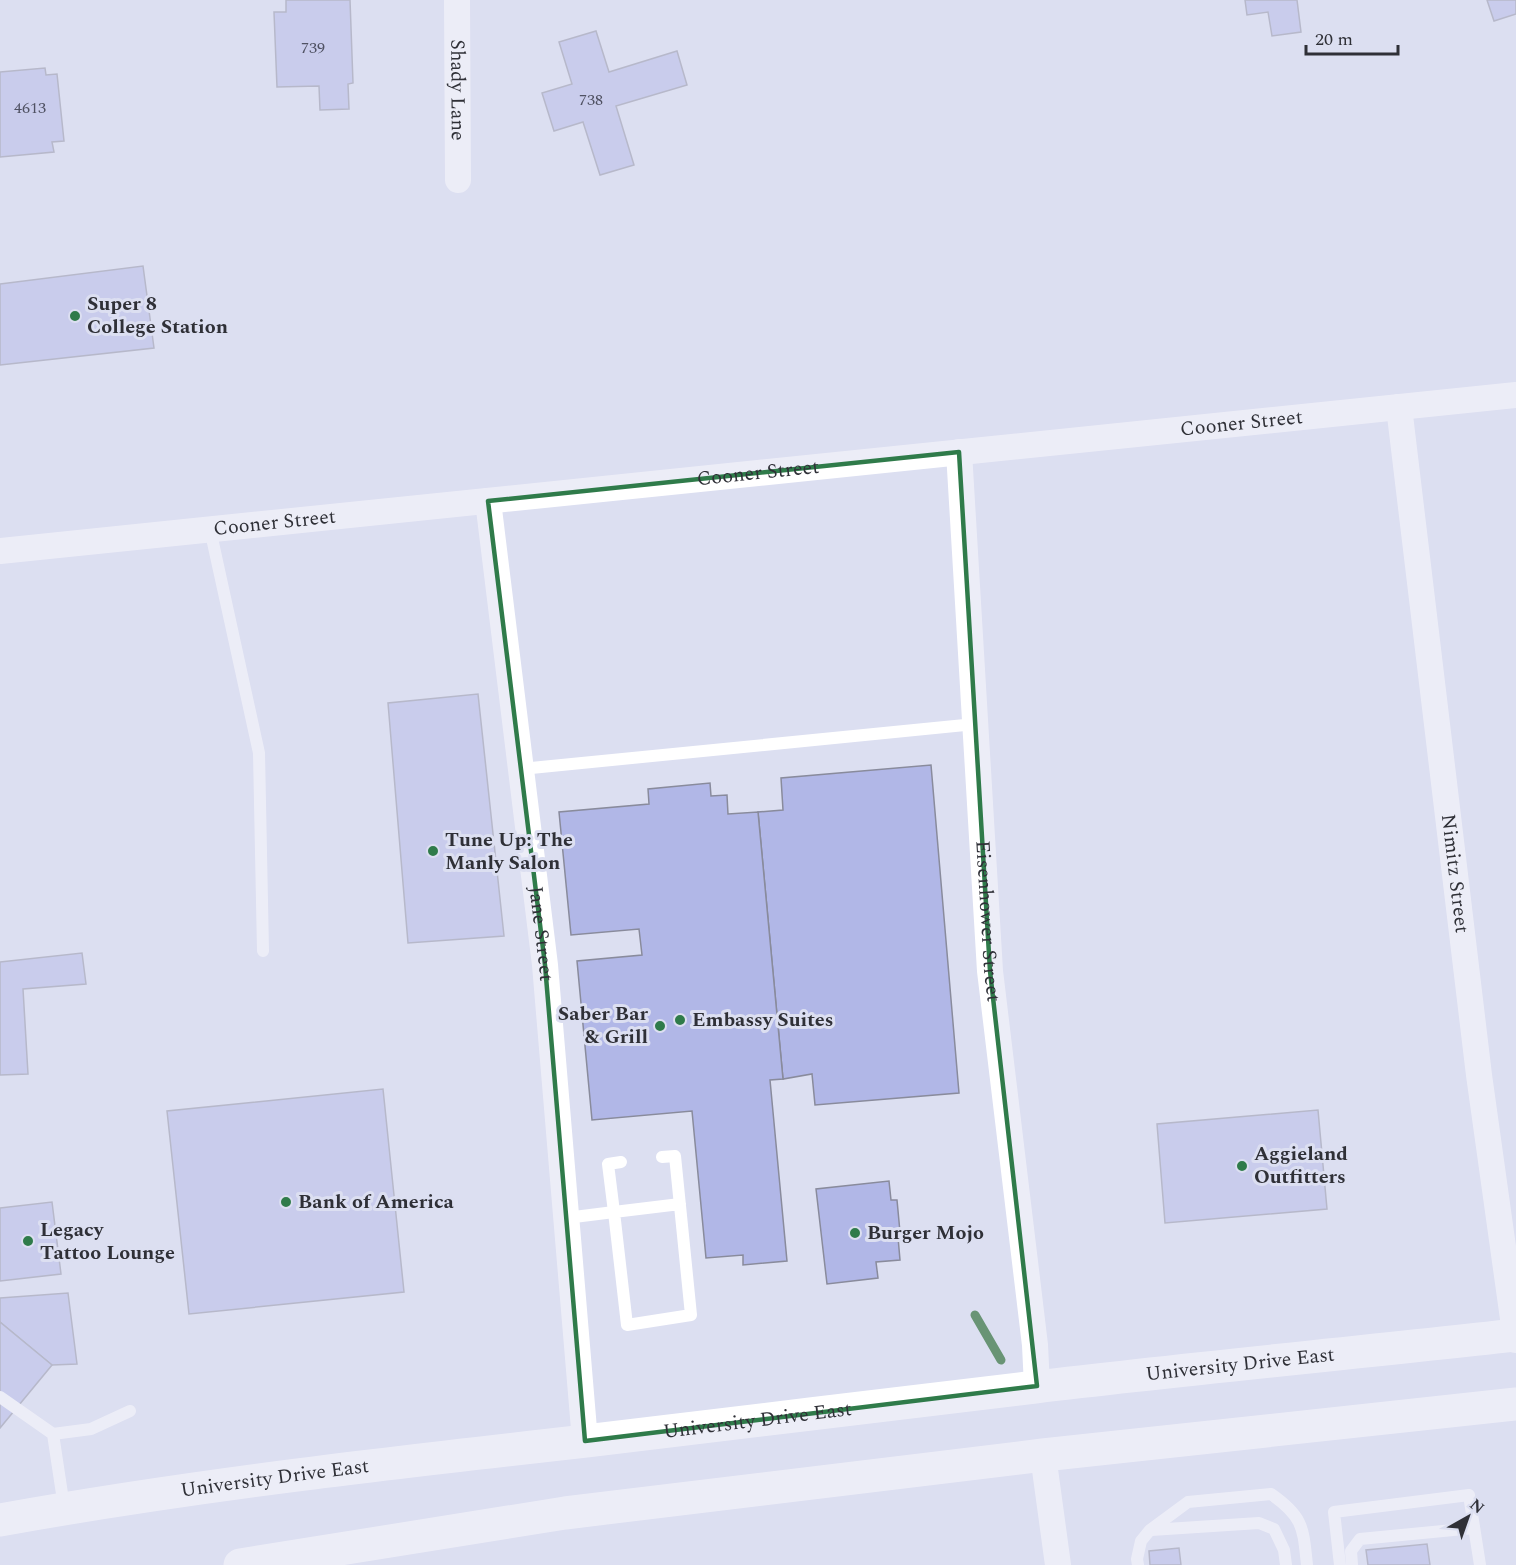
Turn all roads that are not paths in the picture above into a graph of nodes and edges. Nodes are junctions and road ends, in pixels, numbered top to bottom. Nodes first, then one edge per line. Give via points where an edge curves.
1 (457, 0) edge
2 (458, 180) dead end
3 (1516, 395) edge
4 (1399, 407) junction
5 (959, 452) junction
6 (488, 501) junction
7 (210, 529) junction
8 (0, 550) edge
9 (975, 724) junction
10 (521, 769) junction
11 (263, 951) dead end
12 (662, 1157) dead end
13 (621, 1162) dead end
14 (680, 1204) junction
15 (614, 1212) junction
16 (566, 1218) junction
17 (1516, 1335) edge
18 (1516, 1340) edge
19 (1037, 1386) junction
20 (0, 1397) edge
21 (1516, 1404) edge
22 (130, 1411) dead end
23 (53, 1434) junction
24 (585, 1441) junction
25 (1043, 1455) junction
26 (65, 1509) junction
27 (0, 1520) edge
28 (1474, 1528) junction
29 (1150, 1530) junction
30 (240, 1565) edge
31 (1058, 1565) edge
32 (1138, 1565) edge
33 (1286, 1565) edge
34 (1307, 1565) edge
35 (1340, 1565) edge
36 (1352, 1565) edge
37 (1479, 1565) edge

1 - 2 street, Shady Lane
3 - 4 street, Cooner Street
4 - 5 street, Cooner Street
4 - 17 street, Nimitz Street via 1479,1075
5 - 6 street, Cooner Street
5 - 9 street, Eisenhower Street
6 - 7 street, Cooner Street
6 - 10 street, Jane Street
7 - 8 street, Cooner Street
7 - 11 lane via 259,753
9 - 10 lane
9 - 19 street, Eisenhower Street via 990,971
10 - 16 street, Jane Street via 545,965
12 - 14 lane via 675,1155
13 - 15 lane via 608,1164
14 - 15 lane
14 - 15 lane via 692,1315 627,1324
15 - 16 lane
16 - 24 street, Jane Street
17 - 18 street, Nimitz Street
17 - 19 main road, University Drive East
19 - 24 main road, University Drive East
20 - 23 lane
21 - 25 main road
22 - 23 lane via 91,1429
23 - 26 lane
24 - 26 main road, University Drive East via 322,1471
25 - 30 main road via 565,1513
25 - 31 street
26 - 27 main road, University Drive East
28 - 35 lane via 1469,1495 1334,1512
28 - 36 lane via 1360,1539 1351,1551
28 - 37 lane
29 - 32 lane via 1141,1541
29 - 33 lane via 1259,1523 1274,1529
29 - 34 lane via 1188,1502 1271,1494 1286,1504 1303,1527

